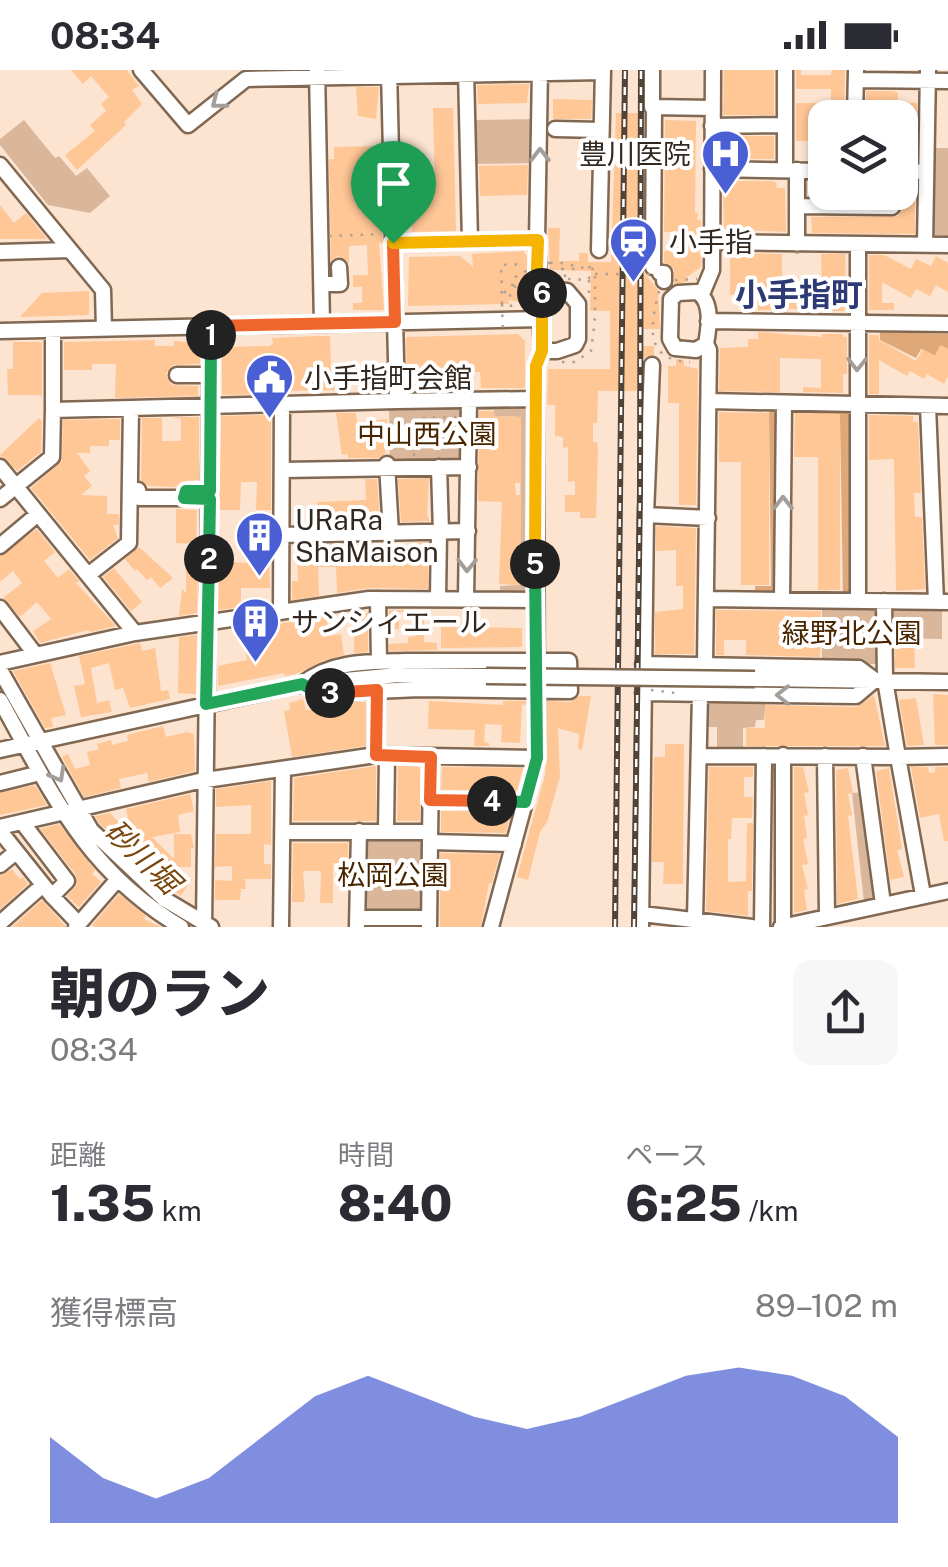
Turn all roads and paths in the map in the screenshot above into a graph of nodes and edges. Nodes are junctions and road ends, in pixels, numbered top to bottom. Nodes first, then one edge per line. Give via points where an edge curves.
1 (141, 70) edge
2 (652, 70) edge
3 (713, 70) edge
4 (784, 70) edge
5 (540, 71) edge
6 (603, 71) edge
7 (466, 72) edge
8 (389, 73) edge
9 (318, 74) edge
10 (856, 75) edge
11 (928, 76) edge
12 (948, 82) edge
13 (855, 100) edge
14 (654, 108) junction
15 (713, 108) junction
16 (712, 126) junction
17 (785, 126) junction
18 (555, 129) dead end
19 (601, 130) junction
20 (0, 164) edge
21 (712, 170) junction
22 (791, 170) junction
23 (808, 170) edge
24 (918, 172) edge
25 (926, 172) junction
26 (798, 206) junction
27 (808, 206) edge
28 (320, 236) junction
29 (393, 238) junction
30 (538, 240) junction
31 (470, 241) junction
32 (712, 242) junction
33 (797, 244) junction
34 (858, 244) junction
35 (948, 245) edge
36 (925, 246) junction
37 (70, 250) junction
38 (599, 250) joint
39 (0, 252) edge
40 (569, 262) junction
41 (525, 264) junction
42 (339, 266) dead end
43 (566, 269) junction
44 (579, 269) junction
45 (595, 274) junction
46 (658, 275) junction
47 (566, 280) dead end
48 (589, 280) dead end
49 (322, 284) junction
50 (515, 284) junction
51 (526, 284) dead end
52 (502, 294) junction
53 (702, 294) junction
54 (542, 295) junction
55 (655, 307) dead end
56 (512, 311) dead end
57 (542, 319) junction
58 (595, 320) dead end
59 (708, 321) junction
60 (395, 322) junction
61 (857, 323) junction
62 (322, 324) junction
63 (948, 324) edge
64 (211, 326) junction
65 (104, 328) junction
66 (52, 330) junction
67 (0, 331) edge
68 (503, 335) dead end
69 (706, 344) junction
70 (542, 351) junction
71 (652, 365) dead end
72 (177, 375) dead end
73 (211, 375) junction
74 (536, 399) junction
75 (469, 400) junction
76 (397, 401) junction
77 (710, 402) junction
78 (784, 403) junction
79 (282, 404) junction
80 (856, 405) junction
81 (211, 406) junction
82 (928, 406) junction
83 (948, 406) edge
84 (131, 408) junction
85 (54, 410) junction
86 (465, 416) dead end
87 (388, 466) junction
88 (469, 466) junction
89 (0, 467) edge
90 (439, 467) junction
91 (414, 468) junction
92 (282, 470) junction
93 (16, 486) junction
94 (138, 490) dead end
95 (210, 495) junction
96 (0, 499) edge
97 (38, 514) junction
98 (646, 515) junction
99 (708, 518) junction
100 (468, 531) junction
101 (391, 532) junction
102 (440, 532) junction
103 (281, 536) junction
104 (0, 546) edge
105 (88, 575) junction
106 (378, 598) junction
107 (438, 598) junction
108 (466, 599) junction
109 (706, 599) junction
110 (535, 600) junction
111 (782, 600) junction
112 (858, 601) junction
113 (884, 602) junction
114 (942, 602) edge
115 (0, 608) edge
116 (281, 612) junction
117 (208, 622) junction
118 (135, 634) junction
119 (36, 654) junction
120 (378, 662) junction
121 (535, 662) junction
122 (643, 664) junction
123 (705, 665) junction
124 (0, 667) edge
125 (880, 680) junction
126 (948, 682) edge
127 (302, 684) junction
128 (377, 690) junction
129 (535, 690) junction
130 (641, 691) junction
131 (675, 692) junction
132 (700, 694) junction
133 (0, 700) edge
134 (206, 704) junction
135 (32, 743) junction
136 (0, 750) edge
137 (783, 755) junction
138 (382, 756) junction
139 (700, 756) junction
140 (764, 756) junction
141 (825, 756) junction
142 (864, 756) junction
143 (898, 756) junction
144 (948, 756) edge
145 (431, 757) junction
146 (537, 758) junction
147 (283, 769) junction
148 (40, 773) junction
149 (206, 780) junction
150 (0, 782) edge
151 (430, 800) junction
152 (525, 802) junction
153 (70, 810) junction
154 (22, 822) junction
155 (0, 829) edge
156 (359, 831) junction
157 (386, 831) junction
158 (282, 832) junction
159 (430, 837) junction
160 (514, 844) junction
161 (16, 852) junction
162 (0, 865) edge
163 (118, 879) junction
164 (948, 890) edge
165 (47, 891) junction
166 (923, 895) junction
167 (883, 904) junction
168 (827, 916) junction
169 (695, 919) junction
170 (642, 921) edge
171 (357, 922) edge
172 (429, 923) edge
173 (0, 924) edge
174 (77, 925) edge
175 (207, 926) edge
176 (782, 926) edge
177 (182, 927) edge
178 (282, 927) edge
179 (491, 927) edge
180 (752, 927) edge
181 (762, 927) edge

9 -> 1 street via 246,79 188,125
2 - 14 street
3 - 15 street
4 - 17 street
5 - 6 street
5 - 7 street
30 -> 5 street
6 - 19 street
7 - 8 street
7 - 31 street
8 - 9 street
8 - 29 street
9 - 28 street
10 - 11 street
10 - 13 street
11 - 12 street
11 - 25 street
14 - 15 street
14 - 46 street
15 - 16 street
16 - 17 street
16 - 21 street
17 - 22 street
18 - 19 street
19 - 38 street
20 - 37 street
21 - 22 street
21 - 32 street
22 - 23 street
22 - 26 street
24 - 25 street
25 - 36 street
26 - 27 street
26 - 33 street
28 - 29 path
28 - 49 street
29 - 31 street
29 - 60 street
30 - 31 street
30 - 54 street
32 - 33 street
32 - 53 street via 712,270
33 - 34 street
34 - 36 street
34 - 61 street
35 - 36 street
37 - 39 street
37 - 65 street via 103,290
38 - 48 path via 590,254
40 - 41 path, bridge
40 - 43 path
40 - 44 path
41 - 50 path
41 - 52 path via 501,265
42 - 49 street via 340,284
43 - 44 path
43 - 47 path
44 - 45 path via 595,268
45 - 46 path, bridge
45 - 58 path
46 - 55 path
49 - 62 street
50 - 51 path
50 - 52 path
50 - 56 path
52 - 68 path, bridge
53 - 59 street
53 - 69 street via 683,291 671,298 670,339 678,350
54 - 57 street
54 - 70 street via 566,290 578,304 575,345
57 - 60 street
57 - 70 street
59 - 61 street
59 - 69 street
60 - 62 street
60 - 76 street
61 - 63 street
61 -> 80 street
62 - 64 street
64 - 65 street
64 - 73 street
65 - 66 street
66 - 67 street
66 - 85 street
69 - 77 street
70 - 74 street
71 - 98 street
72 - 73 street
73 - 81 street
74 - 75 street
74 - 110 street
75 - 76 street
75 - 88 street
76 - 79 street
77 - 78 street
77 - 99 street
78 - 80 street
111 -> 78 street
79 - 81 street
79 - 92 street
80 - 82 street
80 - 112 street
81 - 84 street
81 - 95 street
82 - 83 street
82 - 114 street
84 - 85 street
84 - 105 street via 129,543
85 - 93 street via 52,458
86 - 91 path via 420,418 414,426
87 - 91 street
87 - 92 street
87 - 101 street
88 - 90 street
88 - 100 street
89 - 93 street
90 - 91 street
90 - 102 street
92 - 103 street
93 - 96 street
93 - 97 street
94 - 95 street via 140,498
95 - 117 street
97 - 104 street
97 - 105 street
98 - 99 street
98 - 122 street
99 - 109 street
100 - 102 street
100 -> 108 street
101 - 102 street
101 - 103 street
102 - 107 street
103 - 116 street
105 - 118 street
106 - 107 street
106 - 116 street
106 - 120 street
107 - 108 street
108 - 110 street
109 - 111 street
109 - 123 street
110 - 121 street
111 - 112 street
112 - 113 street
113 - 114 street
113 - 125 street
115 - 119 street
116 - 117 street
117 - 118 street
117 - 134 street
118 - 119 street
119 - 124 street
120 - 121 street
120 - 127 street via 321,670
121 - 129 street
121 - 129 street via 569,661 570,691
122 - 123 street
122 - 130 street
123 - 125 street via 859,668
124 - 135 street
125 - 126 street
125 - 127 street, bridge via 380,676
125 -> 132 street via 856,696
125 - 143 street
127 - 128 street via 317,692
127 - 134 street
128 - 129 street
128 - 138 street
129 - 146 street
130 - 131 street
130 - 131 path, bridge
130 - 170 street
131 - 132 street
132 - 139 street
133 - 135 street
134 - 135 street
134 - 149 street
135 - 136 street
135 - 148 street
135 -> 153 street
137 - 140 street
137 - 141 street
137 - 176 street
138 - 145 street
138 - 147 street
138 - 157 street
139 - 140 street
139 - 169 street
140 - 181 street
141 - 142 street
141 - 168 street
142 - 143 street
142 - 167 street
143 - 144 street
143 - 166 street
145 - 146 street
145 - 151 street
146 - 152 street
147 - 149 street
147 - 158 street
148 - 150 street
148 - 153 street
149 - 153 street
149 - 175 street
151 - 152 street
151 - 159 street
152 - 160 street
153 - 154 street
153 - 163 street via 84,844
153 - 175 street via 140,879
154 - 155 street
154 - 165 street via 67,881
155 - 161 street
156 - 157 street
156 - 158 street
156 - 171 street
157 - 159 street
158 - 178 street
159 - 160 street
159 - 172 street
160 - 179 street
161 - 162 street
161 - 165 street
163 - 174 street
163 - 177 street
164 - 166 street
165 - 173 street
165 - 174 street
166 - 167 street
167 - 168 street
168 - 176 street
169 - 170 street
169 - 180 street
171 - 172 street

